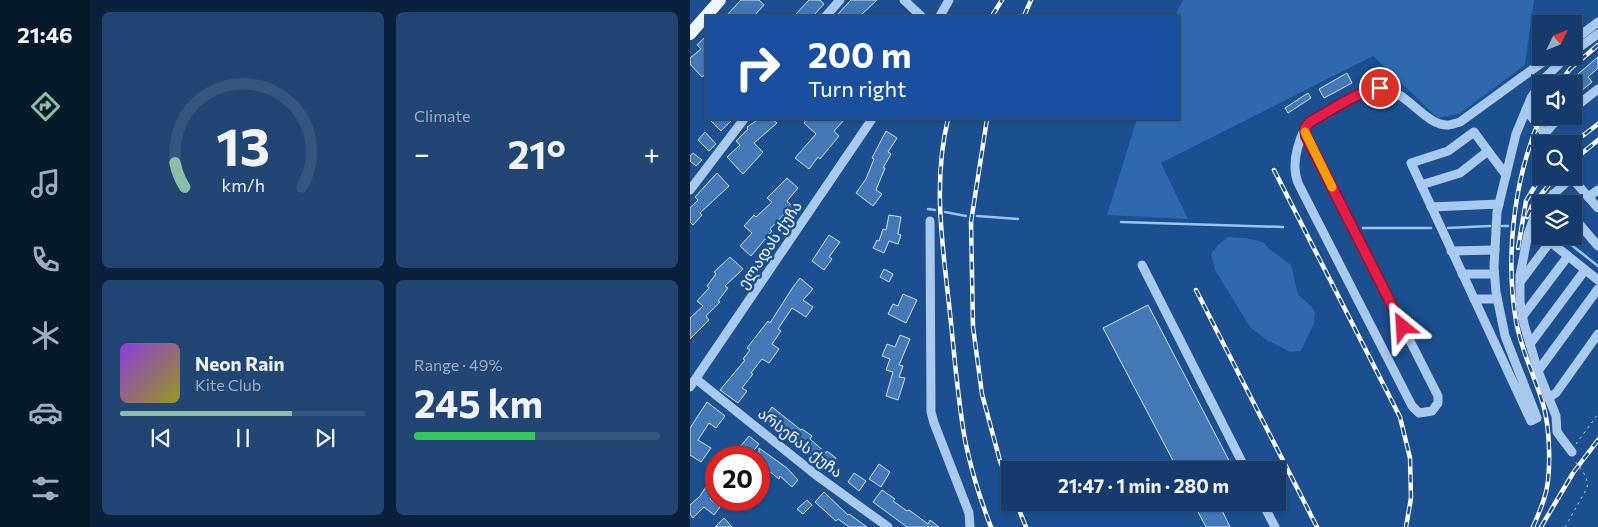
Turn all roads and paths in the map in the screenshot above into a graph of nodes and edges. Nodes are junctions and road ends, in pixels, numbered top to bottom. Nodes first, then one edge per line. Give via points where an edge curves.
1 (720, 0) edge
2 (840, 0) edge
3 (904, 0) edge
4 (948, 0) edge
5 (706, 15) edge
6 (827, 15) edge
7 (920, 15) edge
8 (940, 15) edge
9 (705, 16) edge
10 (1598, 22) edge
11 (691, 31) edge
12 (1582, 34) edge
13 (1598, 34) edge
14 (1582, 45) edge
15 (1539, 65) edge
16 (1558, 65) edge
17 (1598, 89) edge
18 (1582, 102) edge
19 (1526, 110) junction
20 (743, 120) edge
21 (871, 120) edge
22 (1552, 125) edge
23 (1305, 128) junction
24 (1545, 134) joint
25 (1488, 151) junction
26 (1506, 175) junction
27 (1421, 185) junction
28 (1562, 185) edge
29 (1578, 185) edge
30 (690, 190) edge
31 (1598, 190) edge
32 (1552, 194) edge
33 (1588, 197) junction
34 (1499, 204) junction
35 (1431, 207) junction
36 (1598, 208) edge
37 (930, 221) dead end
38 (1532, 223) edge
39 (1582, 227) edge
40 (1528, 234) junction
41 (1532, 235) edge
42 (1541, 245) edge
43 (1554, 245) edge
44 (1598, 246) edge
45 (1495, 250) junction
46 (1452, 251) junction
47 (1568, 256) junction
48 (1142, 265) dead end
49 (1585, 270) junction
50 (1462, 274) junction
51 (1494, 274) junction
52 (1598, 280) edge
53 (1520, 282) junction
54 (1598, 289) edge
55 (1474, 299) junction
56 (1497, 299) junction
57 (1522, 317) junction
58 (1598, 334) edge
59 (1530, 344) junction
60 (1538, 371) junction
61 (696, 379) junction
62 (690, 387) edge
63 (1548, 398) junction
64 (1598, 414) edge
65 (1572, 452) junction
66 (1241, 461) edge
67 (1267, 511) edge
68 (888, 527) edge
69 (970, 527) edge
70 (1275, 527) edge
71 (1565, 527) edge

1 - 5 main road
2 - 6 street
3 - 7 street
4 - 8 street
9 - 11 main road
10 - 12 street
13 - 14 street
15 - 23 street via 1460,122 1447,125 1433,121 1412,103 1380,88 1355,97
16 - 19 street via 1542,80
17 - 18 street
19 - 24 street
19 - 26 street
20 - 30 street
21 - 61 street, ელადას ქუჩა
22 - 24 street
23 - 23 street via 1294,162 1298,183 1412,406 1419,413 1432,411 1438,403 1438,396 1306,136
25 - 26 street
25 - 27 street via 1460,173
25 - 27 street via 1474,132 1448,151 1411,163
26 - 34 street
27 - 35 street
28 - 32 street
29 - 33 street
31 - 33 street
33 - 36 street
34 - 35 street
34 - 45 street
35 - 46 street
37 - 69 street via 931,412 969,513
38 - 40 street
39 - 44 street
40 - 41 street
40 - 53 street
42 - 53 street
43 - 47 street
45 - 46 street
45 - 51 street
46 - 50 street
47 - 49 street
47 - 57 street
48 - 66 street
49 - 52 street
49 - 59 street
50 - 51 street
50 - 55 street
51 - 56 street
53 - 57 street
54 - 60 street
55 - 56 street
55 - 56 street via 1531,421 1537,418 1505,336
57 - 59 street
58 - 63 street via 1556,393
59 - 60 street
60 - 63 street
61 - 62 street, ელადას ქუჩა
61 - 68 street, არსენას ქუჩა via 816,475
63 - 65 street via 1556,416 1557,432
64 - 65 path
65 - 71 path via 1588,483
67 - 70 street

